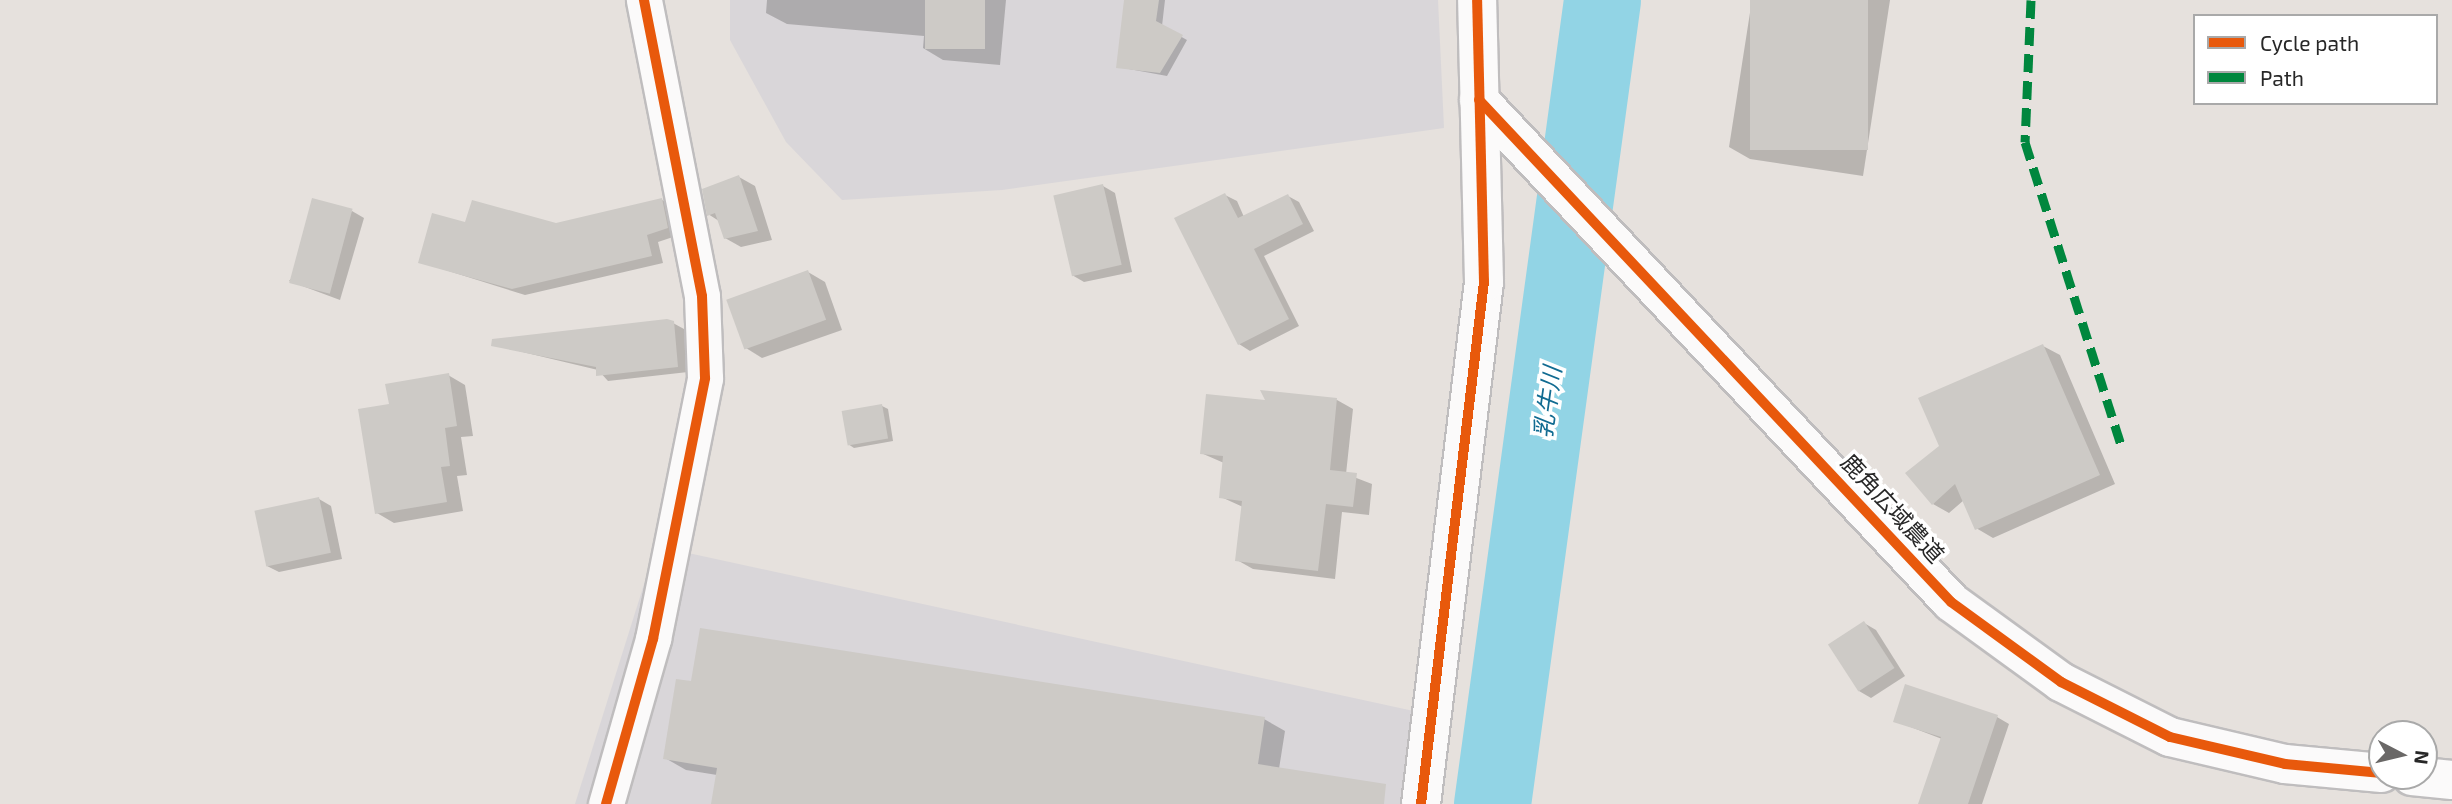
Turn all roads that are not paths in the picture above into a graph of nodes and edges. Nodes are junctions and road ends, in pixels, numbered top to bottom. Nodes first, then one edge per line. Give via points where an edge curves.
1 (644, 0) edge
2 (1478, 0) edge
3 (1479, 100) junction
4 (2368, 772) edge
5 (606, 804) edge
6 (1421, 804) edge

1 - 5 street via 702,296 705,378 653,639
2 - 3 street
3 - 4 street, 鹿角広域農道 via 1951,602 2061,682 2170,737 2285,764
3 - 6 street via 1483,282

